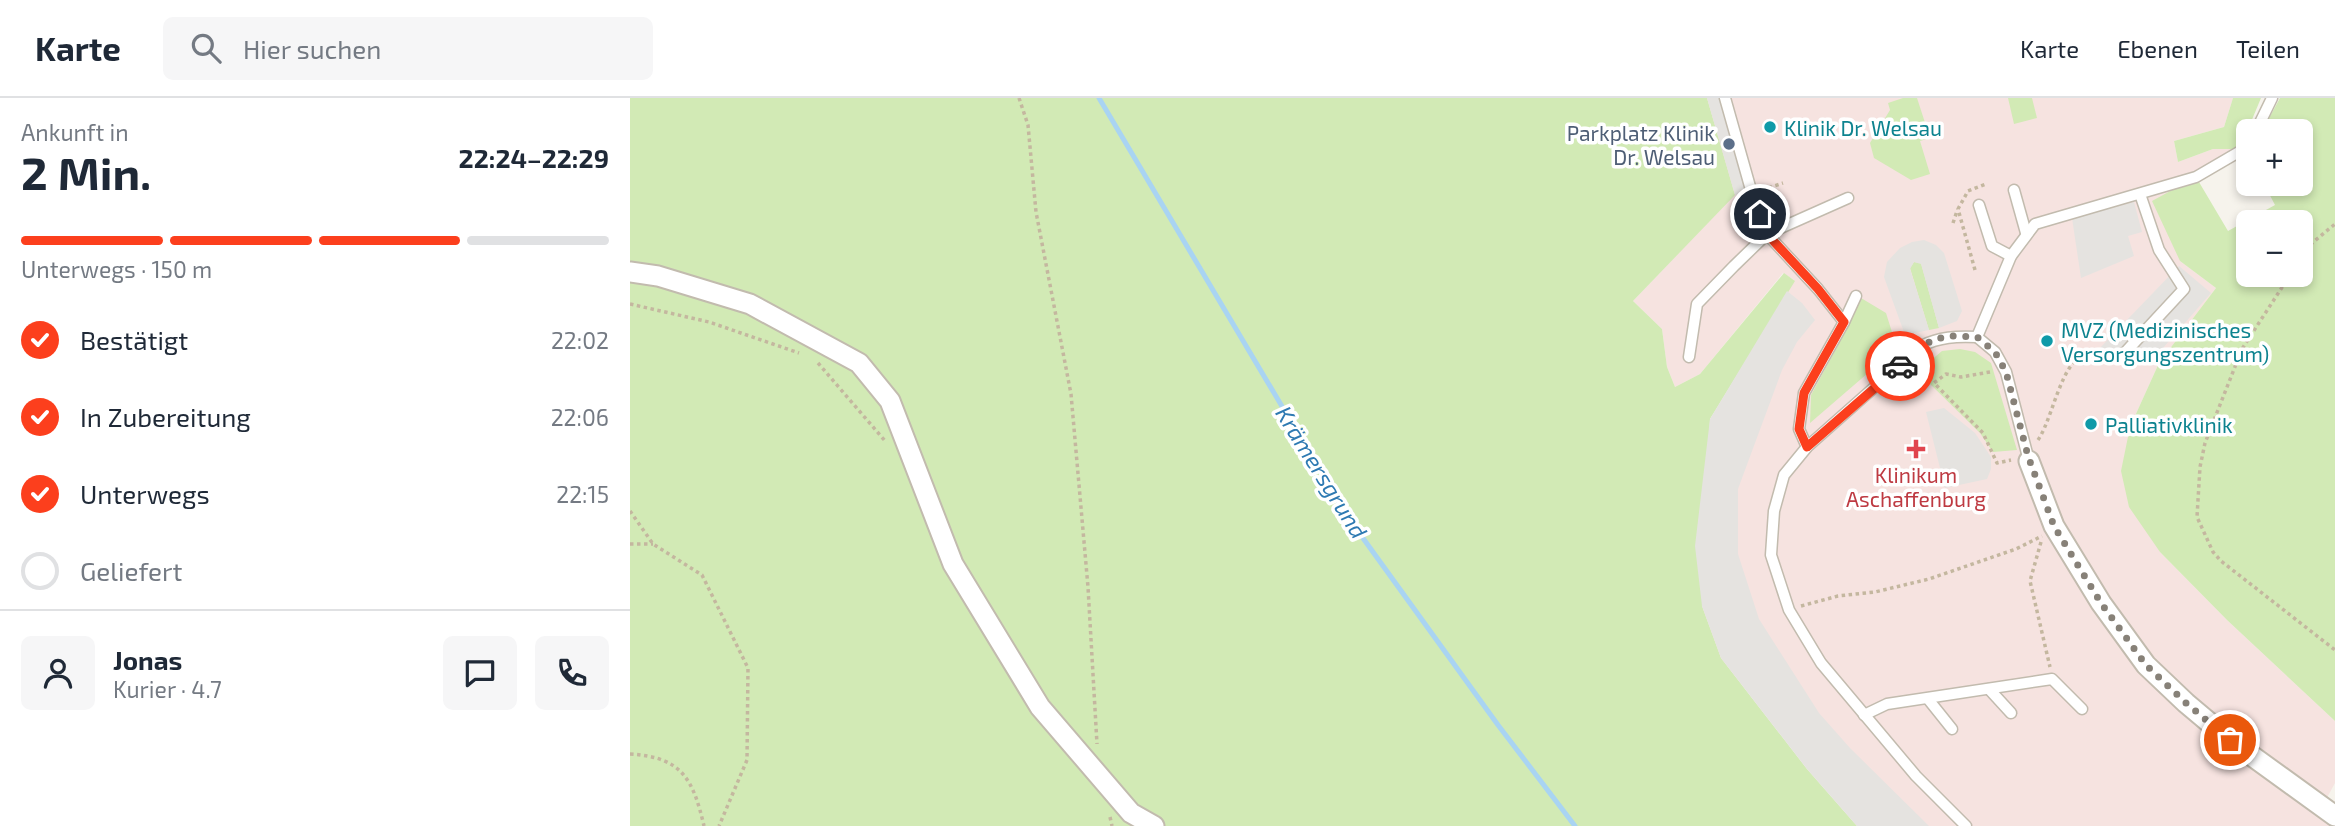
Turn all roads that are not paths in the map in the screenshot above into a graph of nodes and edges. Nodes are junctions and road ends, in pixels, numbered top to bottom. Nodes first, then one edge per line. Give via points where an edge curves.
1 (1725, 98) edge
2 (2272, 98) edge
3 (2262, 119) edge
4 (2236, 154) edge
5 (2014, 190) dead end
6 (2140, 194) junction
7 (1847, 198) dead end
8 (1979, 205) dead end
9 (2026, 233) junction
10 (1767, 234) junction
11 (2011, 256) junction
12 (630, 272) edge
13 (1856, 296) dead end
14 (1844, 322) junction
15 (1977, 337) junction
16 (1689, 357) dead end
17 (2120, 358) dead end
18 (1807, 447) junction
19 (2029, 458) joint
20 (1989, 690) junction
21 (1928, 699) junction
22 (2082, 709) dead end
23 (2011, 713) dead end
24 (1864, 715) junction
25 (1952, 729) dead end
26 (2335, 816) edge
27 (1154, 826) edge
28 (1966, 826) edge

1 - 10 lane
2 - 3 lane
4 - 6 lane via 2196,177
5 - 9 lane
6 - 9 lane via 2035,224
6 - 17 lane via 2159,250 2184,289
7 - 10 lane
8 - 11 lane via 1992,246
9 - 11 lane
10 - 14 lane
10 - 16 lane via 1697,304
11 - 15 lane
12 - 27 street via 750,304 859,363 890,401 953,564 1040,707 1131,813
13 - 14 lane
14 - 18 lane via 1804,393 1799,429
15 - 18 lane via 1952,336 1921,346
15 - 19 lane via 1995,352 2006,372
18 - 24 lane via 1784,475 1774,511 1770,555 1789,610 1821,663
19 - 26 street via 2048,531 2146,665 2230,740
20 - 21 lane
20 - 22 lane via 2052,679
20 - 23 lane
21 - 24 lane via 1887,704
21 - 25 lane
24 - 28 lane

